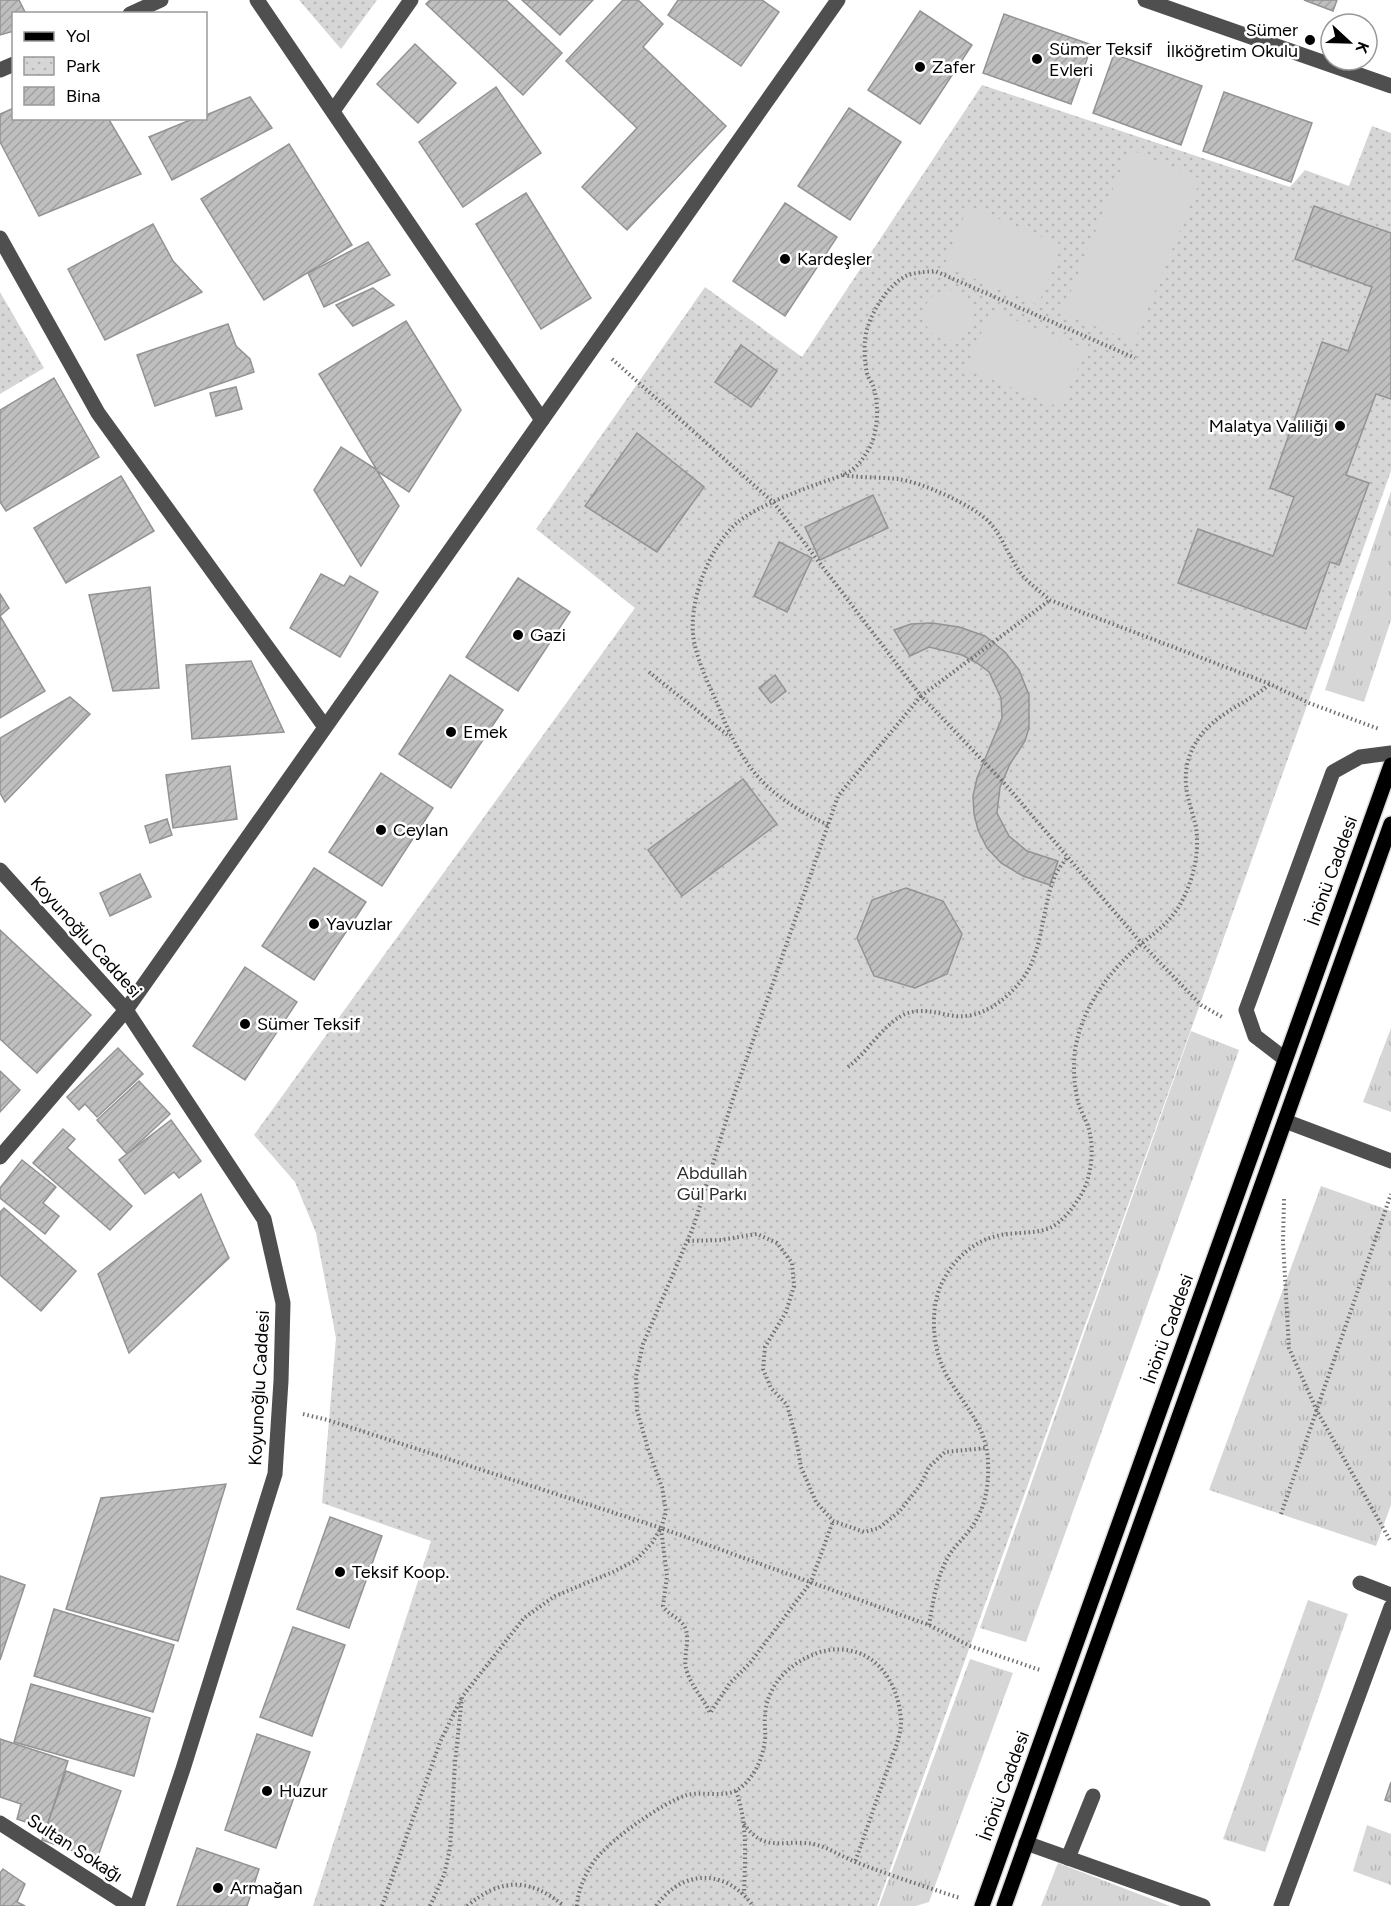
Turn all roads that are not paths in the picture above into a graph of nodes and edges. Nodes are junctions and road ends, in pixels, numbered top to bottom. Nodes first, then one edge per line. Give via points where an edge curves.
1 (161, 0) edge
2 (257, 0) edge
3 (411, 0) edge
4 (838, 0) edge
5 (1145, 0) edge
6 (134, 12) edge
7 (1391, 86) edge
8 (333, 111) junction
9 (0, 238) edge
10 (543, 420) junction
11 (325, 727) junction
12 (1391, 753) edge
13 (1391, 765) edge
14 (1391, 824) edge
15 (0, 870) edge
16 (126, 1010) junction
17 (1285, 1059) junction
18 (1285, 1121) junction
19 (0, 1157) edge
20 (1391, 1161) edge
21 (1360, 1583) dead end
22 (1391, 1595) edge
23 (1391, 1607) edge
24 (1093, 1796) dead end
25 (0, 1822) edge
26 (1026, 1843) junction
27 (1068, 1858) junction
28 (130, 1906) edge
29 (137, 1906) edge
30 (982, 1906) edge
31 (1004, 1906) edge
32 (1203, 1906) edge
33 (1281, 1906) edge

1 - 6 street
2 - 8 street
3 - 8 street
4 - 10 street
5 - 7 street
8 - 10 street
9 - 11 street via 98,413
10 - 11 street
11 - 16 street
12 - 17 street via 1360,757 1333,772 1246,1010 1255,1036
13 - 17 main road, İnönü Caddesi
14 - 18 main road
15 - 16 street, Koyunoğlu Caddesi
16 - 19 street
16 - 29 street, Koyunoğlu Caddesi via 264,1219 283,1303 275,1474
17 - 30 main road, İnönü Caddesi
18 - 20 street
18 - 26 main road
21 - 22 street
23 - 33 street
24 - 27 street
25 - 28 street, Sultan Sokağı
26 - 27 street
26 - 31 main road
27 - 32 street

